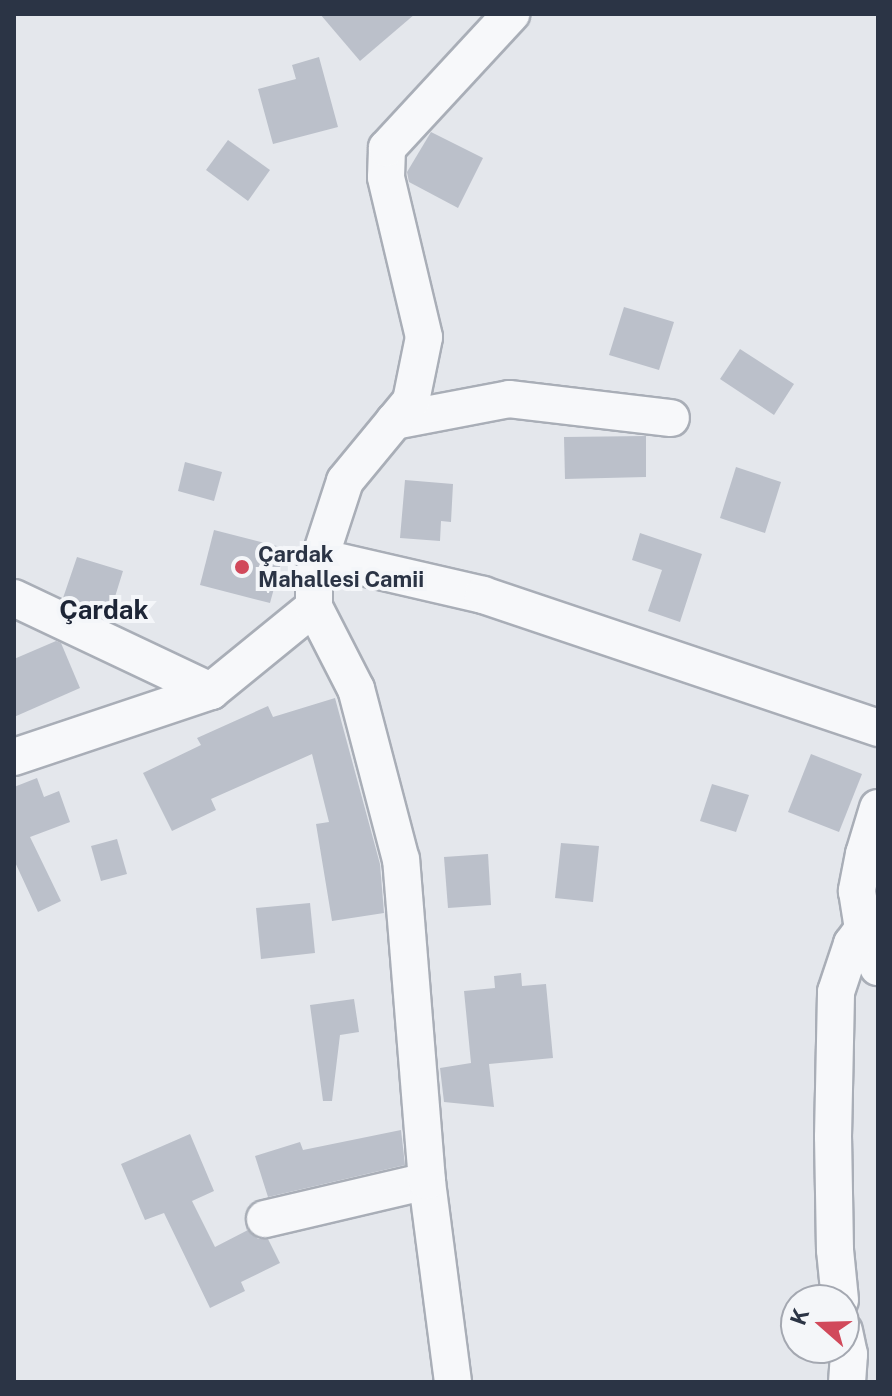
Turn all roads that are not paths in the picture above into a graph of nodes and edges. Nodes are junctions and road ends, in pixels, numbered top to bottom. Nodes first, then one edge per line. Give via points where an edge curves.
1 (511, 14) edge
2 (671, 418) dead end
3 (394, 421) junction
4 (319, 557) junction
5 (14, 598) edge
6 (314, 607) junction
7 (211, 691) junction
8 (878, 728) edge
9 (14, 757) edge
10 (878, 808) edge
11 (863, 929) junction
12 (878, 967) edge
13 (427, 1181) junction
14 (265, 1219) dead end
15 (839, 1284) edge
16 (453, 1382) edge

1 - 3 street via 387,148 386,177 424,337 411,401
2 - 3 street via 509,399
3 - 4 street via 345,481
4 - 6 street
4 - 8 street via 483,595
5 - 7 street
6 - 7 street
6 - 13 street via 356,689 401,860
7 - 9 street
10 - 11 street via 857,891
11 - 12 street
11 - 15 street via 852,944 836,992 833,1137
13 - 14 street
13 - 16 street

